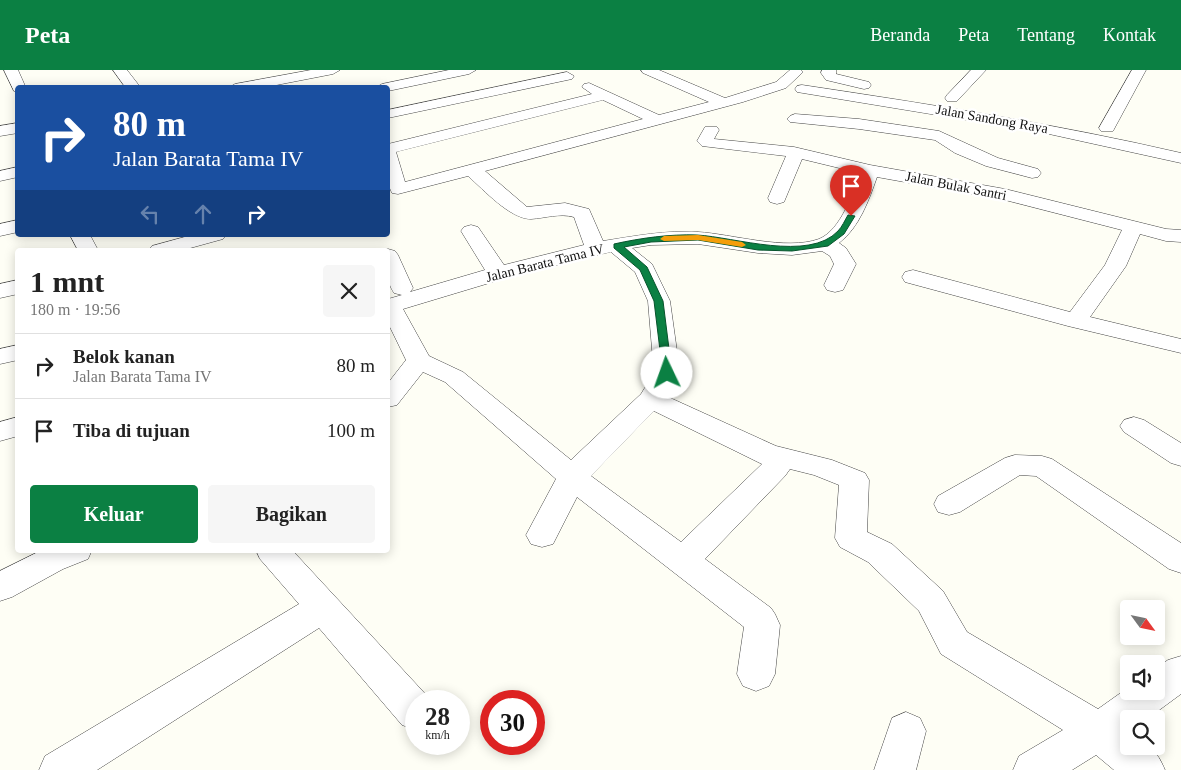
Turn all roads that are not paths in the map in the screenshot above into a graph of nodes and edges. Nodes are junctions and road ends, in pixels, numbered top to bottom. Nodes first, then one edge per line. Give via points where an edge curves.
1 (12, 70) edge
2 (120, 70) edge
3 (333, 70) edge
4 (469, 70) edge
5 (648, 70) edge
6 (667, 70) edge
7 (829, 70) edge
8 (979, 70) edge
9 (1138, 70) edge
10 (796, 71) edge
11 (561, 73) edge
12 (310, 77) edge
13 (235, 83) edge
14 (18, 85) edge
15 (132, 85) edge
16 (378, 85) edge
17 (604, 95) junction
18 (731, 101) junction
19 (799, 104) junction
20 (952, 105) junction
21 (390, 114) edge
22 (654, 121) junction
23 (1107, 128) junction
24 (15, 129) edge
25 (945, 129) dead end
26 (711, 130) junction
27 (0, 132) edge
28 (735, 133) dead end
29 (1153, 136) dead end
30 (390, 149) edge
31 (795, 153) junction
32 (390, 158) edge
33 (1181, 158) edge
34 (471, 169) junction
35 (870, 170) junction
36 (15, 173) edge
37 (1032, 173) dead end
38 (0, 176) edge
39 (777, 198) dead end
40 (15, 227) edge
41 (1133, 227) junction
42 (0, 230) edge
43 (471, 231) dead end
44 (1181, 236) edge
45 (208, 237) edge
46 (825, 244) junction
47 (607, 247) junction
48 (167, 248) edge
49 (498, 273) junction
50 (913, 277) dead end
51 (390, 284) edge
52 (835, 285) dead end
53 (15, 288) edge
54 (0, 291) edge
55 (393, 300) edge
56 (1076, 321) junction
57 (1181, 346) edge
58 (15, 353) edge
59 (0, 357) edge
60 (419, 361) junction
61 (390, 397) edge
62 (651, 399) junction
63 (1134, 426) dead end
64 (15, 427) edge
65 (0, 432) edge
66 (768, 454) junction
67 (1181, 456) edge
68 (572, 478) junction
69 (949, 504) dead end
70 (542, 536) dead end
71 (68, 553) edge
72 (275, 553) edge
73 (1181, 560) edge
74 (683, 561) junction
75 (0, 587) edge
76 (322, 608) junction
77 (1181, 672) edge
78 (756, 674) dead end
79 (1165, 683) edge
80 (405, 700) edge
81 (1142, 700) edge
82 (906, 730) dead end
83 (1099, 732) junction
84 (60, 770) edge
85 (895, 770) edge
86 (1034, 770) edge
87 (1144, 770) edge

1 - 14 street
2 - 15 street
3 - 12 street
4 - 16 street
5 - 18 street
6 - 18 street
7 - 20 street via 831,77 850,83
8 - 20 street
9 - 23 street
10 - 18 street via 781,85
10 - 19 street
11 - 17 street
11 - 21 street
12 - 13 street
17 - 22 street
17 - 30 street
18 - 22 street
19 - 20 street, Jalan Sandong Raya
19 - 31 street via 791,149
19 - 37 street via 859,124 940,136 992,162
20 - 23 street
20 - 25 street
20 - 33 street, Jalan Sandong Raya
22 - 26 street
22 - 34 street
23 - 29 street
24 - 27 street
26 - 28 street
26 - 31 street, Jalan Bulak Santri via 705,141 708,143
31 - 35 street, Jalan Bulak Santri
31 - 39 street
32 - 34 street via 398,189
34 - 47 street via 521,211 565,209 582,213
35 - 41 street, Jalan Bulak Santri via 1005,195
35 - 46 street via 860,200 841,232
36 - 38 street
40 - 42 street
41 - 44 street, Jalan Bulak Santri
41 - 56 street via 1115,266
43 - 49 street
45 - 48 street
46 - 47 street, Jalan Barata Tama IV via 792,249 758,248 698,238 651,239
46 - 52 street via 839,252 845,264
47 - 49 street, Jalan Barata Tama IV
47 - 62 street via 644,269 659,301 667,373
49 - 55 street, Jalan Barata Tama IV
50 - 56 street
51 - 55 street
53 - 54 street
55 - 60 street
56 - 57 street
58 - 59 street
60 - 61 street
60 - 68 street via 454,377
62 - 66 street
62 - 68 street
63 - 67 street
64 - 65 street
66 - 74 street via 778,462 775,469
66 - 83 street via 822,467 854,480 851,538 880,553 931,601 954,643
68 - 70 street
68 - 74 street
69 - 73 street via 1015,465 1042,466
71 - 75 street
72 - 76 street
74 - 78 street via 758,618 762,625
76 - 80 street
76 - 84 street
77 - 79 street
81 - 83 street
82 - 85 street
83 - 86 street
83 - 87 street

